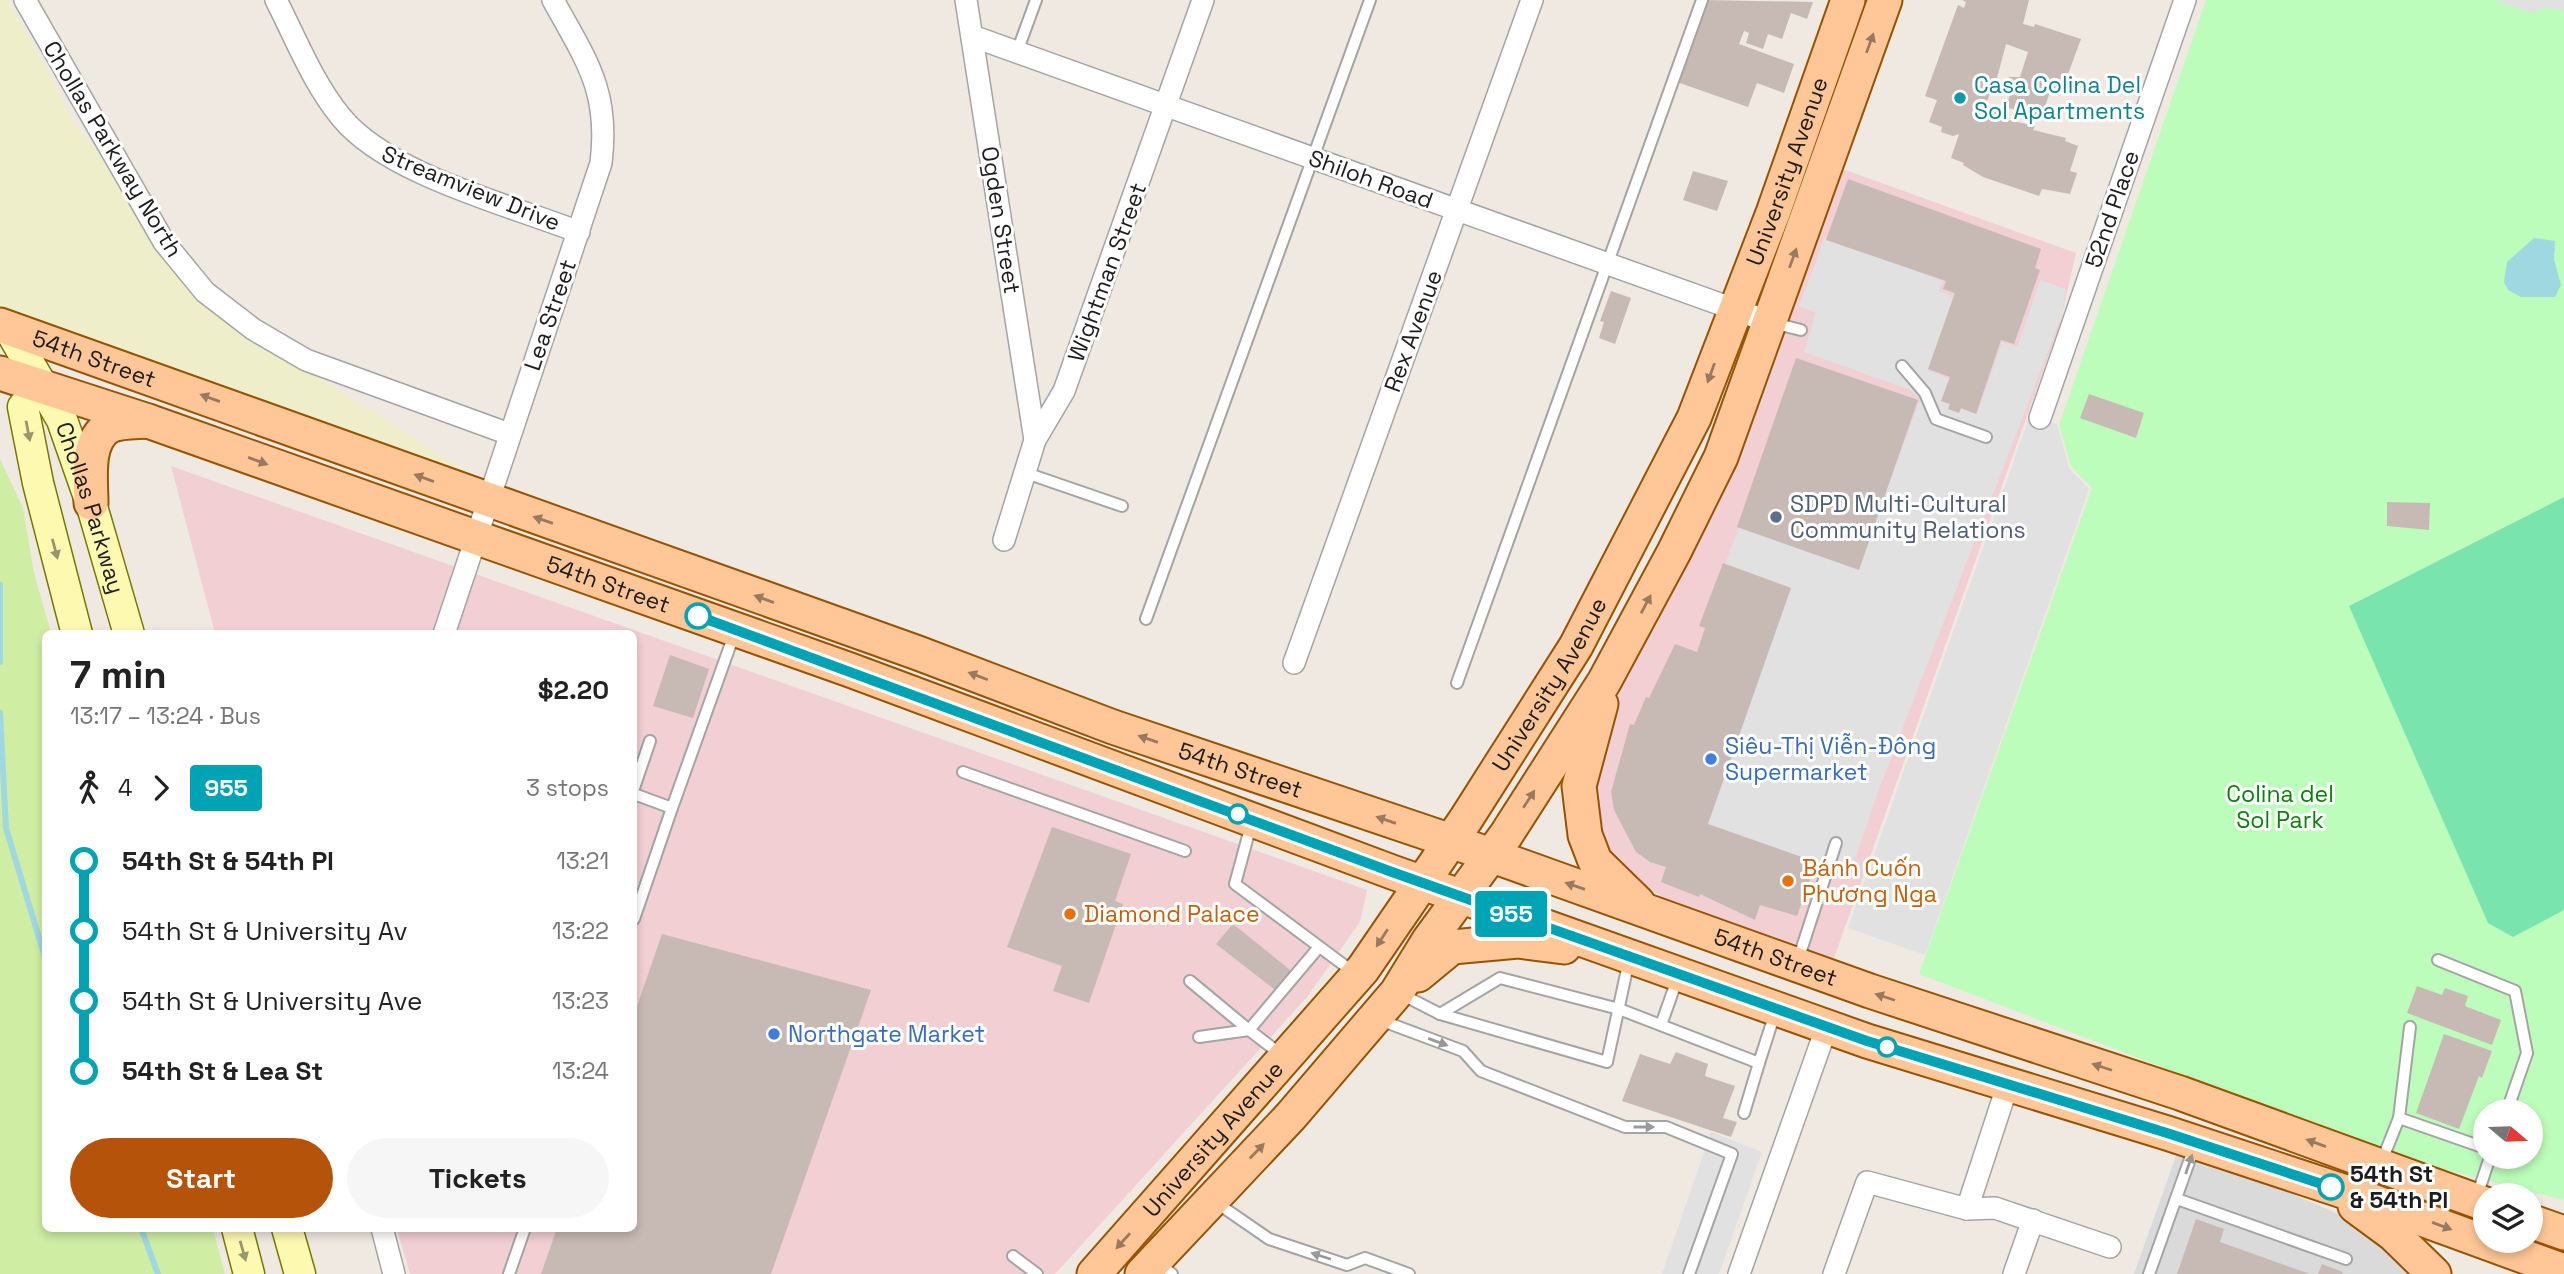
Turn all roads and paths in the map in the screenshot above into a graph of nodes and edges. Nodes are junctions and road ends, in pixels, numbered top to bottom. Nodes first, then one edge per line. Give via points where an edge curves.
1 (25, 0) edge
2 (276, 0) edge
3 (553, 0) edge
4 (966, 0) edge
5 (1036, 0) edge
6 (1203, 0) edge
7 (1370, 0) edge
8 (1532, 0) edge
9 (1702, 0) edge
10 (1848, 0) edge
11 (1885, 0) edge
12 (2185, 0) edge
13 (972, 36) junction
14 (1017, 52) junction
15 (1166, 106) junction
16 (1314, 159) junction
17 (1457, 210) junction
18 (579, 232) junction
19 (1608, 264) junction
20 (1736, 310) junction
21 (4, 326) edge
22 (1785, 326) junction
23 (1902, 366) dead end
24 (0, 373) edge
25 (41, 385) junction
26 (2040, 418) dead end
27 (148, 421) junction
28 (509, 434) junction
29 (1986, 438) dead end
30 (1035, 440) junction
31 (1026, 473) junction
32 (488, 501) junction
33 (91, 503) junction
34 (1122, 506) dead end
35 (477, 537) junction
36 (1004, 540) dead end
37 (1146, 619) dead end
38 (736, 629) junction
39 (76, 630) edge
40 (129, 630) edge
41 (445, 630) edge
42 (1294, 663) dead end
43 (1604, 682) junction
44 (1457, 683) dead end
45 (1065, 709) junction
46 (982, 718) junction
47 (650, 741) dead end
48 (963, 772) dead end
49 (637, 779) edge
50 (637, 795) edge
51 (672, 808) junction
52 (1252, 819) junction
53 (1451, 841) junction
54 (1836, 843) dead end
55 (1185, 851) dead end
56 (1491, 856) junction
57 (1421, 882) junction
58 (1461, 896) junction
59 (637, 910) edge
60 (1651, 913) junction
61 (1319, 947) junction
62 (1629, 957) junction
63 (2438, 960) dead end
64 (1796, 965) junction
65 (1679, 974) junction
66 (1358, 975) junction
67 (1190, 981) dead end
68 (1397, 992) junction
69 (1619, 1009) junction
70 (1776, 1009) junction
71 (1440, 1014) junction
72 (1374, 1018) junction
73 (1661, 1025) junction
74 (1827, 1026) junction
75 (2410, 1027) dead end
76 (1249, 1030) junction
77 (1199, 1037) dead end
78 (1286, 1058) junction
79 (1759, 1063) junction
80 (2008, 1084) junction
81 (2511, 1099) edge
82 (1744, 1114) dead end
83 (2399, 1118) junction
84 (2196, 1142) junction
85 (2473, 1144) edge
86 (2380, 1166) junction
87 (2485, 1182) edge
88 (2331, 1187) junction
89 (1211, 1199) junction
90 (2176, 1199) junction
91 (2543, 1203) edge
92 (1967, 1209) junction
93 (2564, 1209) edge
94 (2033, 1220) junction
95 (2543, 1226) edge
96 (238, 1232) edge
97 (288, 1232) edge
98 (383, 1232) edge
99 (523, 1232) edge
100 (2564, 1233) edge
101 (2110, 1247) dead end
102 (1013, 1256) dead end
103 (2346, 1259) dead end
104 (1156, 1269) edge
105 (2564, 1271) edge
106 (249, 1274) edge
107 (300, 1274) edge
108 (394, 1274) edge
109 (509, 1274) edge
110 (1037, 1274) edge
111 (1094, 1274) edge
112 (1409, 1274) edge
113 (1689, 1274) edge
114 (1739, 1274) edge
115 (1835, 1274) edge
116 (2014, 1274) edge
117 (2149, 1274) edge
118 (2434, 1274) edge

1 - 28 street, Chollas Parkway North via 164,242 205,292 253,329 306,360
2 - 18 street, Streamview Drive via 331,105 372,146 414,169
3 - 18 street, Lea Street via 595,75 602,112 601,163
4 - 13 street, Ogden Street
5 - 14 lane
6 - 15 street, Wightman Street
7 - 16 lane
8 - 17 street, Rex Avenue
9 - 19 lane
10 - 20 main road, University Avenue
22 -> 11 main road, University Avenue
12 - 26 street, 52nd Place
13 - 14 street, Shiloh Road
13 - 30 street, Ogden Street
14 - 15 street, Shiloh Road
15 - 16 street, Shiloh Road
15 - 30 street, Wightman Street via 1064,391
16 - 17 street, Shiloh Road
16 - 37 lane
17 - 19 street, Shiloh Road
17 - 42 street, Rex Avenue
18 - 28 street, Lea Street
19 - 20 street, Shiloh Road
19 - 44 lane
20 - 22 street, Shiloh Road
20 -> 53 main road, University Avenue via 1694,418 1576,646
21 - 25 main road, Chollas Parkway
32 -> 21 main road, 54th Street
43 -> 22 main road, University Avenue
23 - 29 lane via 1925,393 1936,419
24 - 25 main road, 54th Street
25 - 27 main road, 54th Street
25 - 33 main road, Chollas Parkway via 62,420
25 -> 39 main road, Chollas Parkway via 23,407
27 - 33 main road via 108,427 102,435 90,467
27 -> 35 main road, 54th Street
28 - 32 street, Lea Street
30 - 31 street, Wightman Street
31 - 34 lane
31 - 36 street, Wightman Street
32 - 35 street, Lea Street
45 -> 32 main road, 54th Street
33 - 40 main road, Chollas Parkway
35 - 38 main road, 54th Street
35 - 41 street, Lea Street
38 - 46 main road, 54th Street
38 - 51 lane
56 -> 43 main road, University Avenue
43 - 60 main road via 1578,786 1585,835 1595,861
45 - 46 main road via 1002,706
53 -> 45 main road, 54th Street
46 - 52 main road, 54th Street
47 - 49 lane
48 - 55 lane
50 - 51 lane
51 - 59 lane
52 - 57 main road, 54th Street
52 - 61 lane via 1235,884
53 - 56 main road, 54th Street
53 - 57 main road, University Avenue
54 - 64 lane
56 - 58 main road, University Avenue
60 -> 56 main road, 54th Street
57 - 58 main road, 54th Street
57 -> 66 main road, University Avenue
58 - 62 main road, 54th Street
58 - 68 main road, University Avenue
60 - 64 main road, 54th Street
61 - 66 lane
61 - 76 lane
62 - 65 main road, 54th Street
62 - 68 main road via 1518,941 1452,947
62 - 69 lane
63 - 81 lane via 2515,991 2527,1053
86 -> 64 main road, 54th Street via 2180,1093
65 - 70 main road, 54th Street
65 - 73 lane
66 - 78 main road, University Avenue
67 - 76 lane
68 - 71 lane
68 - 72 main road, University Avenue
69 - 71 lane via 1500,978
69 - 71 lane via 1607,1062
69 - 73 lane
70 - 74 main road, 54th Street
70 - 79 lane
89 -> 72 main road, University Avenue via 1291,1116
72 -> 113 lane via 1463,1051 1481,1071 1625,1127 1666,1127 1732,1154
73 - 79 lane
74 - 80 main road, 54th Street
74 - 114 street
75 - 83 lane
76 - 77 lane
76 - 78 lane
78 -> 111 main road, University Avenue
79 - 82 lane
80 - 84 main road, 54th Street
80 - 92 street
83 - 85 lane
83 - 86 lane
84 - 88 main road, 54th Street
90 -> 84 lane
86 - 87 main road, 54th Street
88 -> 105 main road, 54th Street
88 - 118 main road via 2393,1234
89 - 104 main road, University Avenue
112 -> 89 lane via 1365,1258 1347,1265 1269,1239
90 - 103 lane
90 - 117 lane
91 - 93 main road
92 - 94 street via 1995,1208
92 - 115 street via 1867,1182
94 - 101 street
94 - 116 street
95 - 100 main road
96 -> 106 main road
97 - 107 main road
98 - 108 street
99 - 109 lane
102 - 110 lane

